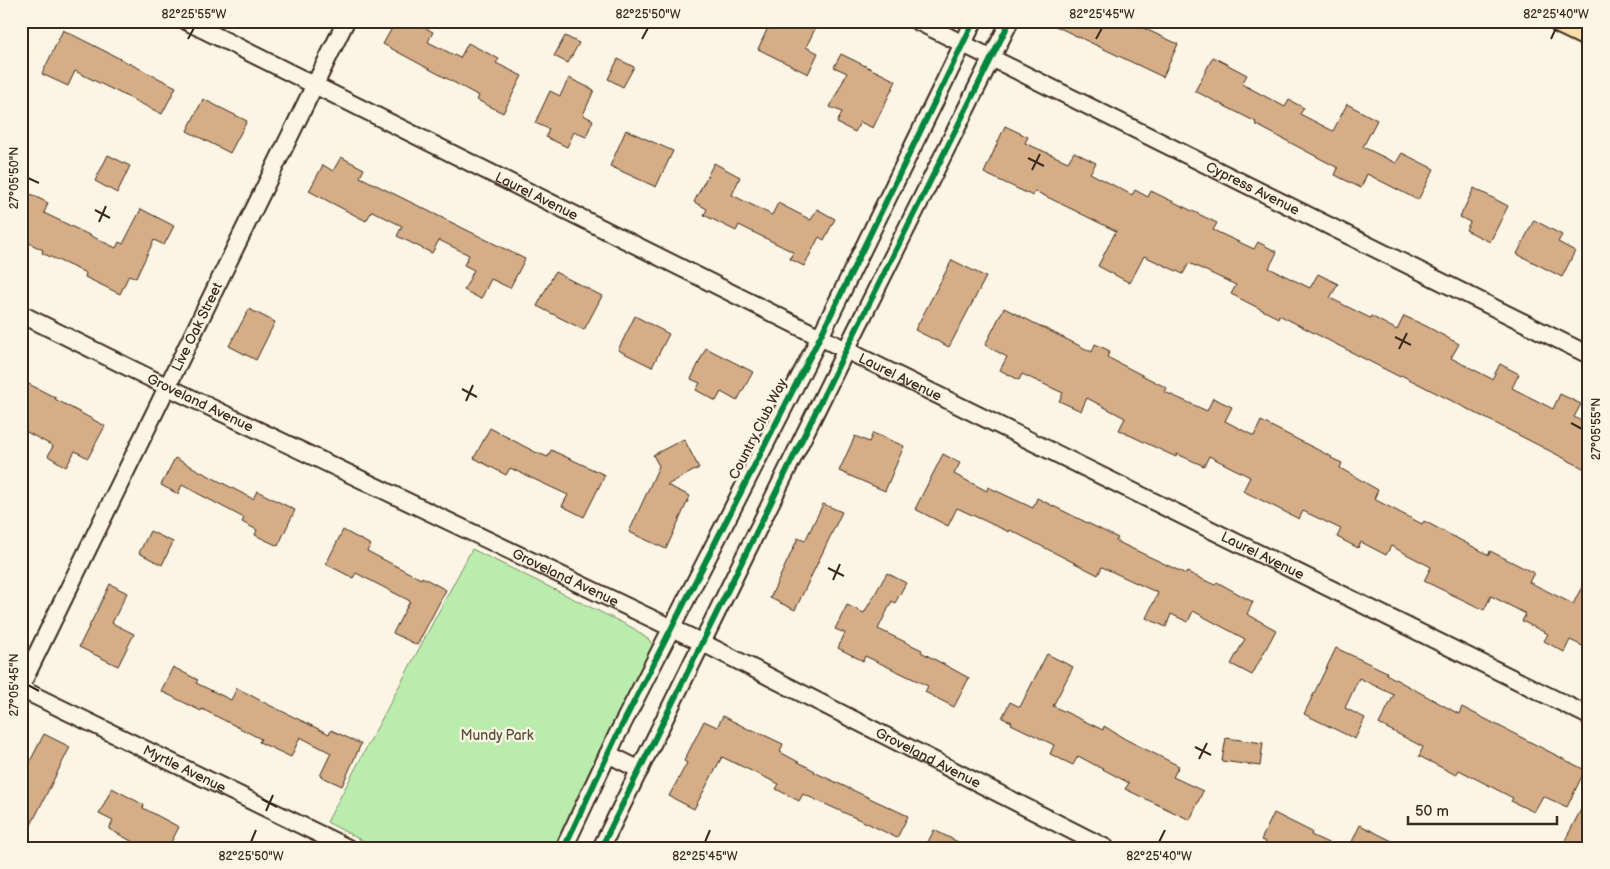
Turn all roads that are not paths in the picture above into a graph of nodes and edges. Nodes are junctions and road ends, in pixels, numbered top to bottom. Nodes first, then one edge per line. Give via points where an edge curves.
1 (186, 21) edge
2 (346, 21) edge
3 (917, 21) edge
4 (974, 21) edge
5 (1010, 21) edge
6 (1562, 21) edge
7 (1589, 34) edge
8 (962, 44) junction
9 (991, 58) junction
10 (315, 85) junction
11 (21, 314) edge
12 (820, 337) junction
13 (846, 350) junction
14 (1589, 355) edge
15 (168, 387) junction
16 (671, 628) junction
17 (703, 643) junction
18 (21, 687) edge
19 (1589, 716) edge
20 (608, 754) junction
21 (640, 770) junction
22 (348, 848) edge
23 (564, 848) edge
24 (601, 848) edge
25 (1106, 848) edge

1 - 10 street, Laurel Avenue
2 - 10 street, Live Oak Street
3 - 8 street, Cypress Avenue
4 - 8 street, Country Club Way
5 - 9 street
6 - 7 main road
8 - 9 street, Cypress Avenue
8 - 12 street, Country Club Way
9 - 13 street
9 - 14 street, Cypress Avenue
10 - 12 street, Laurel Avenue
10 - 15 street, Live Oak Street
11 - 15 street, Groveland Avenue
12 - 13 street, Laurel Avenue
12 - 16 street, Country Club Way
13 - 17 street
13 - 19 street, Laurel Avenue
15 - 16 street, Groveland Avenue
15 - 18 street, Live Oak Street
16 - 17 street, Groveland Avenue
16 - 20 street, Country Club Way
17 - 21 street
17 - 25 street, Groveland Avenue
18 - 22 street, Myrtle Avenue
20 - 21 street
20 - 23 street, Country Club Way
21 - 24 street

